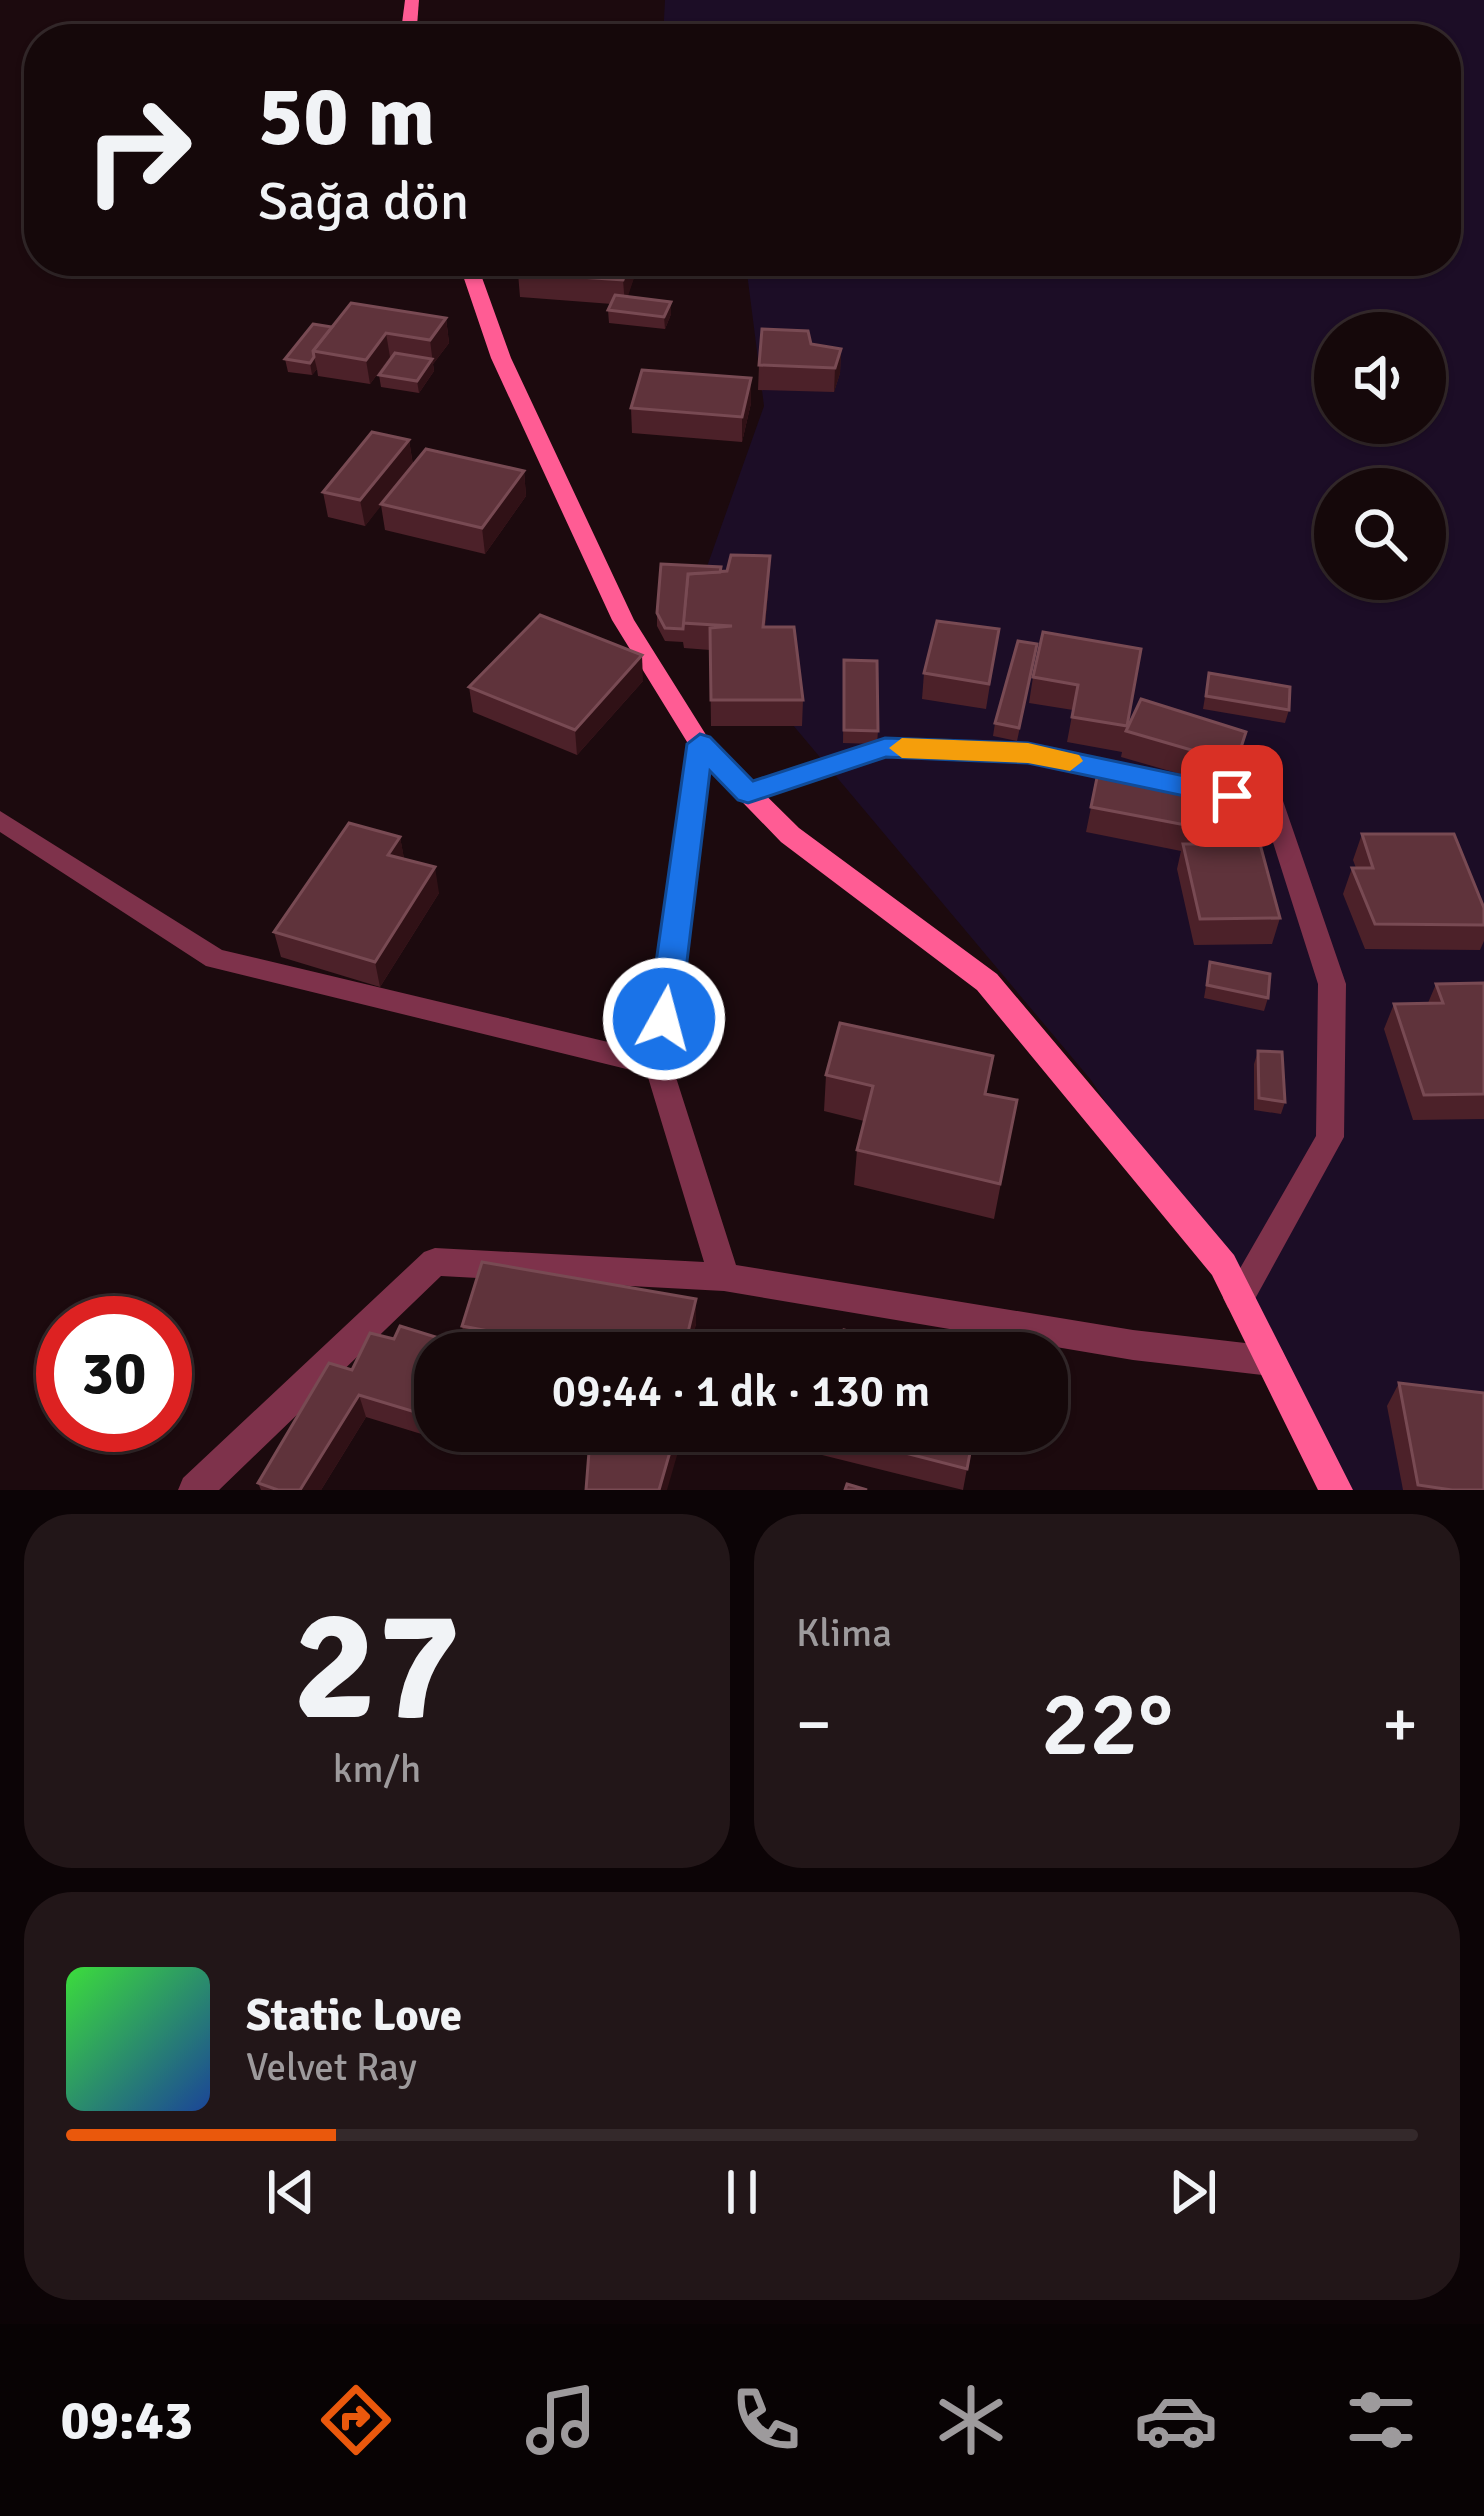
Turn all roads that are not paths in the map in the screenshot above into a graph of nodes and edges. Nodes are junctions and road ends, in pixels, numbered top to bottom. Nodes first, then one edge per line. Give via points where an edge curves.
1 (472, 276) edge
2 (700, 744) junction
3 (748, 793) junction
4 (0, 820) edge
5 (658, 1065) junction
6 (724, 1277) junction
7 (1239, 1298) junction
8 (1271, 1361) junction
9 (195, 1490) edge
10 (1336, 1490) edge

1 - 2 street via 501,358 623,620
2 - 3 street
2 - 5 street
3 - 7 street via 790,835 987,982 1222,1265
3 - 7 street via 885,747 1028,753 1273,804 1332,984 1330,1137
4 - 5 street via 215,959
5 - 6 street
6 - 8 street
6 - 9 street via 435,1262
7 - 8 street
8 - 10 street

